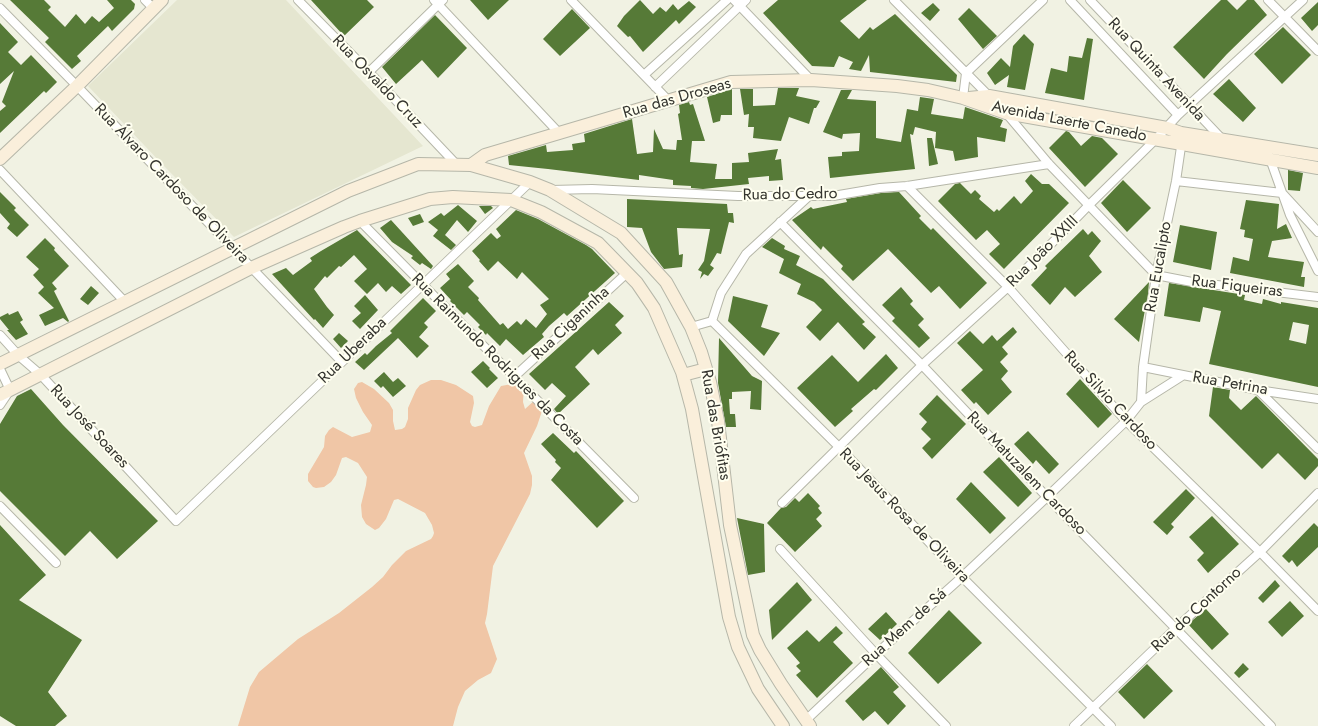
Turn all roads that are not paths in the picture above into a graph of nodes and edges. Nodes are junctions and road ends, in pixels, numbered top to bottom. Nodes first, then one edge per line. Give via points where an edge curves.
1 (298, 0) edge
2 (571, 0) edge
3 (727, 0) edge
4 (894, 0) edge
5 (1043, 0) edge
6 (1070, 0) edge
7 (1090, 0) edge
8 (1268, 0) edge
9 (1303, 0) edge
10 (439, 1) edge
11 (740, 2) edge
12 (153, 3) edge
13 (0, 8) edge
14 (1285, 17) junction
15 (1318, 51) edge
16 (369, 72) junction
17 (966, 73) junction
18 (644, 75) junction
19 (812, 80) junction
20 (77, 86) junction
21 (655, 87) junction
22 (989, 96) junction
23 (963, 98) junction
24 (668, 100) junction
25 (1188, 105) junction
26 (1006, 113) junction
27 (1178, 115) junction
28 (1167, 128) junction
29 (560, 134) junction
30 (1156, 139) junction
31 (1181, 139) junction
32 (1222, 139) junction
33 (1265, 146) junction
34 (1318, 155) edge
35 (0, 159) edge
36 (1271, 160) junction
37 (1049, 164) junction
38 (456, 165) junction
39 (471, 166) junction
40 (1318, 168) edge
41 (0, 170) edge
42 (1176, 181) junction
43 (530, 182) junction
44 (907, 186) junction
45 (550, 190) junction
46 (1282, 193) junction
47 (809, 196) junction
48 (511, 200) junction
49 (1089, 205) junction
50 (360, 221) junction
51 (780, 222) junction
52 (1318, 232) edge
53 (233, 249) junction
54 (252, 268) junction
55 (1318, 271) edge
56 (628, 272) junction
57 (1156, 275) junction
58 (422, 285) junction
59 (1008, 287) junction
60 (1318, 297) edge
61 (125, 302) junction
62 (712, 321) junction
63 (691, 327) junction
64 (0, 335) edge
65 (20, 356) junction
66 (342, 362) junction
67 (0, 364) edge
68 (922, 365) junction
69 (1143, 367) junction
70 (0, 369) edge
71 (706, 369) junction
72 (41, 375) junction
73 (683, 375) junction
74 (1182, 376) junction
75 (514, 377) junction
76 (1258, 390) junction
77 (5, 393) edge
78 (1318, 399) edge
79 (1141, 402) junction
80 (0, 405) edge
81 (1126, 421) junction
82 (839, 447) junction
83 (1318, 449) edge
84 (1318, 494) edge
85 (1047, 497) junction
86 (634, 498) dead end
87 (782, 503) dead end
88 (0, 506) edge
89 (176, 521) joint
90 (780, 549) dead end
91 (1260, 552) junction
92 (56, 563) dead end
93 (962, 577) junction
94 (1318, 611) edge
95 (1176, 628) junction
96 (876, 654) junction
97 (1093, 708) junction
98 (808, 723) edge
99 (782, 726) edge
100 (946, 726) edge
101 (1074, 726) edge
102 (1111, 726) edge
103 (1271, 726) edge

1 - 16 street, Rua Osvaldo Cruz
2 - 18 street
3 - 18 street
4 - 17 street
5 - 17 street
6 - 27 street, Rua Quinta Avenida
7 - 25 street, Rua Quinta Avenida
8 - 14 street
9 - 14 street, Rua João XXIII
10 - 16 street
10 - 29 street
11 - 19 street
11 - 21 street
12 - 20 street
13 - 20 street, Rua Álvaro Cardoso de Oliveira
14 - 15 street
14 - 25 street, Rua João XXIII
16 - 38 street, Rua Osvaldo Cruz
17 - 22 street
17 - 23 street
18 - 21 street
19 - 23 street, Rua das Droseas via 897,86
19 - 24 street, Rua das Droseas via 731,82
20 - 35 street
20 - 53 street, Rua Álvaro Cardoso de Oliveira
21 - 24 street
22 - 23 street, Avenida Laerte Canedo
22 - 26 street
22 - 28 street, Avenida Laerte Canedo
23 - 26 street, Avenida Laerte Canedo
24 - 29 street, Rua das Droseas
25 - 27 street, Rua João XXIII
25 - 32 street, Rua Quinta Avenida
26 - 30 street, Avenida Laerte Canedo
26 - 37 street
27 - 28 street, Rua João XXIII
28 - 30 street, Rua João XXIII
28 - 31 street, Avenida Laerte Canedo
29 - 39 street, Rua das Droseas via 485,155
30 - 31 street, Avenida Laerte Canedo
30 - 49 street, Rua João XXIII
31 - 32 street, Avenida Laerte Canedo
31 - 36 street, Avenida Laerte Canedo
31 - 42 street, Rua Eucalipto
32 - 33 street, Avenida Laerte Canedo
33 - 34 street, Avenida Laerte Canedo
33 - 36 street
36 - 40 street, Avenida Laerte Canedo
36 - 46 street
37 - 44 street, Rua do Cedro
37 - 49 street
38 - 39 street, Rua do Cedro
38 - 53 street, Rua do Cedro via 418,164 348,191
39 - 43 street, Rua do Cedro
41 - 61 street
42 - 46 street
42 - 57 street, Rua Eucalipto
43 - 45 street, Rua do Cedro
43 - 48 street, Rua Uberaba
44 - 47 street, Rua do Cedro via 833,196
44 - 59 street, Rua Silvio Cardoso
45 - 47 street, Rua do Cedro
45 - 63 street, Rua das Briófitas via 621,233 666,282
46 - 52 street
46 - 55 street
47 - 51 street
48 - 50 street, Rua das Briófitas via 453,197 430,199
48 - 56 street, Rua das Briófitas via 541,212 598,243
48 - 58 street, Rua Uberaba
49 - 57 street
49 - 59 street, Rua João XXIII
50 - 54 street, Rua das Briófitas
50 - 58 street, Rua Raimundo Rodrigues da Costa
51 - 62 street via 738,265 722,293
51 - 68 street, Rua Matuzalem Cardoso
53 - 54 street, Rua Álvaro Cardoso de Oliveira
53 - 61 street, Rua do Cedro
54 - 66 street, Rua Álvaro Cardoso de Oliveira
54 - 72 street, Rua das Briófitas
56 - 73 street, Rua das Briófitas via 654,308
56 - 75 street, Rua Ciganinha
57 - 60 street, Rua Fiqueiras via 1192,282
57 - 69 street, Rua Eucalipto
58 - 66 street, Rua Uberaba
58 - 75 street, Rua Raimundo Rodrigues da Costa
59 - 68 street, Rua João XXIII
59 - 81 street, Rua Silvio Cardoso
61 - 65 street, Rua do Cedro
62 - 63 street
62 - 82 street, Rua Jesus Rosa de Oliveira
63 - 71 street, Rua das Briófitas
64 - 65 street, Rua José Soares
65 - 67 street, Rua do Cedro
65 - 72 street, Rua José Soares
66 - 89 street, Rua Uberaba
68 - 82 street, Rua João XXIII
68 - 85 street, Rua Matuzalem Cardoso
69 - 74 street, Rua Petrina
69 - 79 street, Rua Eucalipto
70 - 77 street
71 - 73 street
71 - 98 street, Rua das Briófitas via 718,421 730,525 753,635 781,684
72 - 77 street, Rua das Briófitas
72 - 89 street, Rua José Soares
73 - 99 street, Rua das Briófitas via 692,409 729,616 738,648 758,689
74 - 76 street, Rua Petrina
74 - 79 street, Rua Mem de Sá
75 - 86 street, Rua Raimundo Rodrigues da Costa
76 - 78 street, Rua Petrina
76 - 83 street
77 - 80 street
79 - 81 street, Rua Mem de Sá
81 - 85 street, Rua Mem de Sá
81 - 91 street, Rua Silvio Cardoso
82 - 87 street, Rua João XXIII
82 - 93 street, Rua Jesus Rosa de Oliveira
84 - 91 street, Rua do Contorno
85 - 93 street, Rua Mem de Sá
85 - 95 street, Rua Matuzalem Cardoso
88 - 92 street
90 - 96 street
91 - 94 street, Rua Silvio Cardoso
91 - 95 street, Rua do Contorno
93 - 96 street, Rua Mem de Sá
93 - 97 street, Rua Jesus Rosa de Oliveira
95 - 97 street, Rua do Contorno
95 - 103 street, Rua Matuzalem Cardoso
96 - 98 street, Rua Mem de Sá
96 - 100 street
97 - 101 street, Rua do Contorno
97 - 102 street, Rua Jesus Rosa de Oliveira

